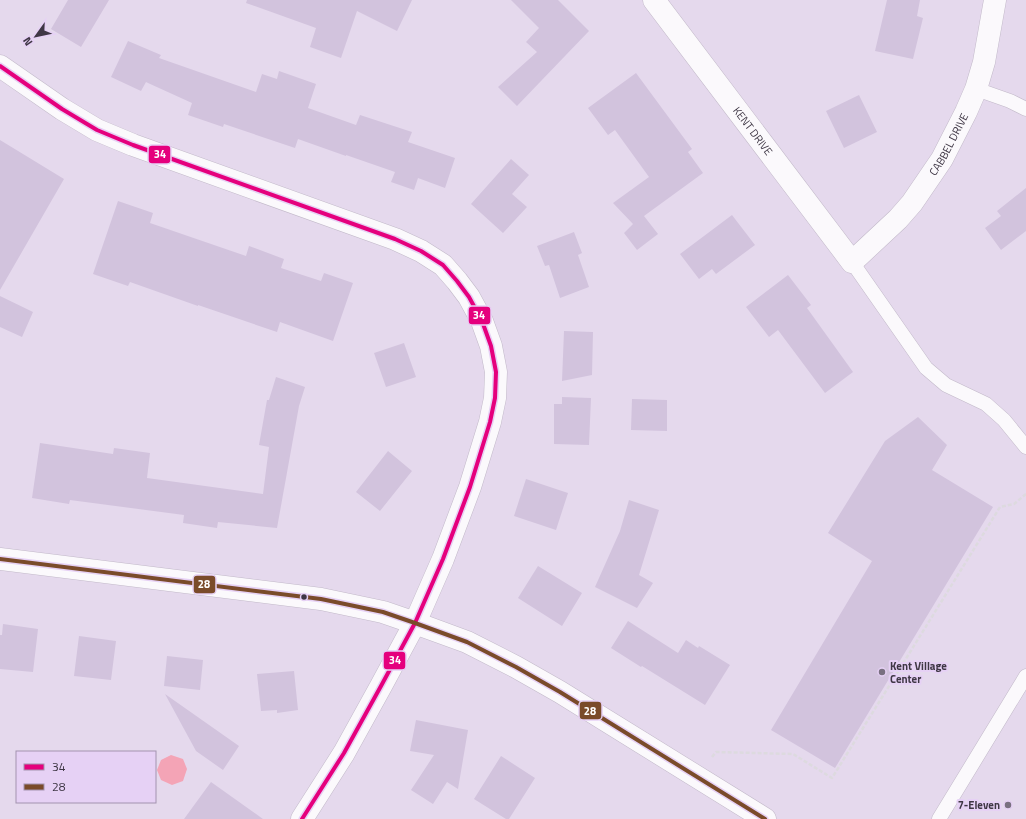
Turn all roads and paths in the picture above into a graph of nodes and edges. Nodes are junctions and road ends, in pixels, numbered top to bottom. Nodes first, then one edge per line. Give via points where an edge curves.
1 (654, 0) edge
2 (996, 0) edge
3 (0, 66) edge
4 (976, 89) junction
5 (1026, 109) edge
6 (852, 262) junction
7 (1026, 446) edge
8 (1026, 494) edge
9 (0, 559) edge
10 (415, 622) junction
11 (1026, 676) edge
12 (699, 778) junction
13 (302, 819) edge
14 (764, 819) edge
15 (939, 819) edge

1 - 6 street, KENT DRIVE
2 - 4 street, CABBEL DRIVE
3 - 10 street via 97,130 395,239 420,251 443,266 469,297 482,320 490,346 496,372 495,398 470,487 443,559
4 - 5 lane
4 - 6 street, CABBEL DRIVE via 942,159 912,202 898,219
6 - 7 lane via 926,368 946,386 986,404
8 - 12 path via 1014,504 1000,507 832,778 793,754 716,752
9 - 10 street via 321,599 383,612
10 - 12 street via 467,642 516,667
10 - 13 street via 344,753
11 - 15 lane
12 - 14 street

